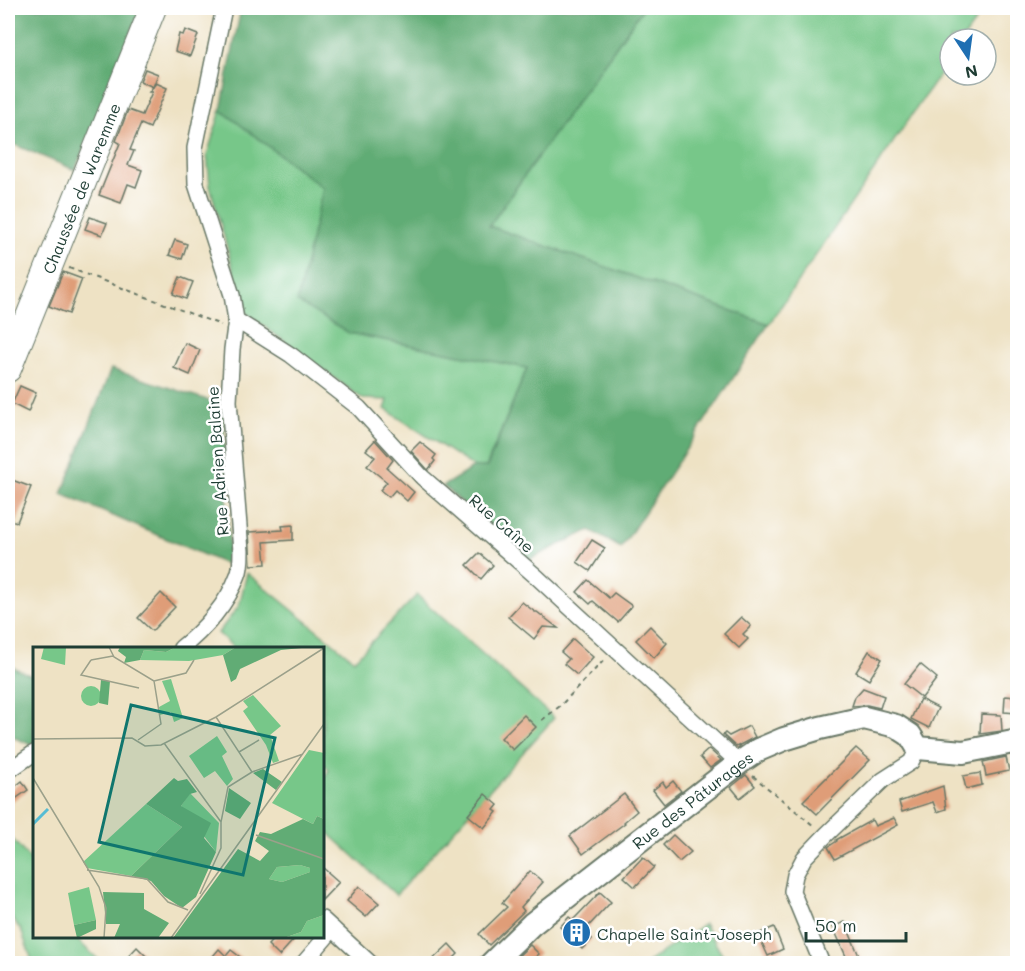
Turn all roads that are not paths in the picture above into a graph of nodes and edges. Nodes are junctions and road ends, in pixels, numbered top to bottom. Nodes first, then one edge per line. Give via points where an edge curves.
1 (153, 8) edge
2 (224, 8) edge
3 (17, 319) edge
4 (236, 322) junction
5 (8, 369) edge
6 (182, 647) edge
7 (1017, 741) edge
8 (918, 748) junction
9 (33, 754) edge
10 (739, 763) junction
11 (8, 771) edge
12 (328, 924) edge
13 (319, 938) edge
14 (303, 963) edge
15 (371, 963) edge
16 (490, 963) edge
17 (822, 963) edge

1 - 3 main road, Chaussée de Waremme via 51,261
2 - 4 street, Rue Adrien Balaine via 195,148 196,184
3 - 5 main road, Chaussée de Waremme
4 - 6 street, Rue Adrien Balaine via 229,401 242,551 239,573 228,596 195,638
4 - 10 street, Rue Caîne via 291,355 359,408 422,477
7 - 8 street via 963,752
8 - 10 street, Rue des Pâturages via 910,735 896,726 864,718 784,739
8 - 17 street via 911,762 883,780 825,835 795,875 792,891
9 - 11 street
10 - 16 street, Rue des Pâturages via 532,924
12 - 15 street
13 - 14 street

